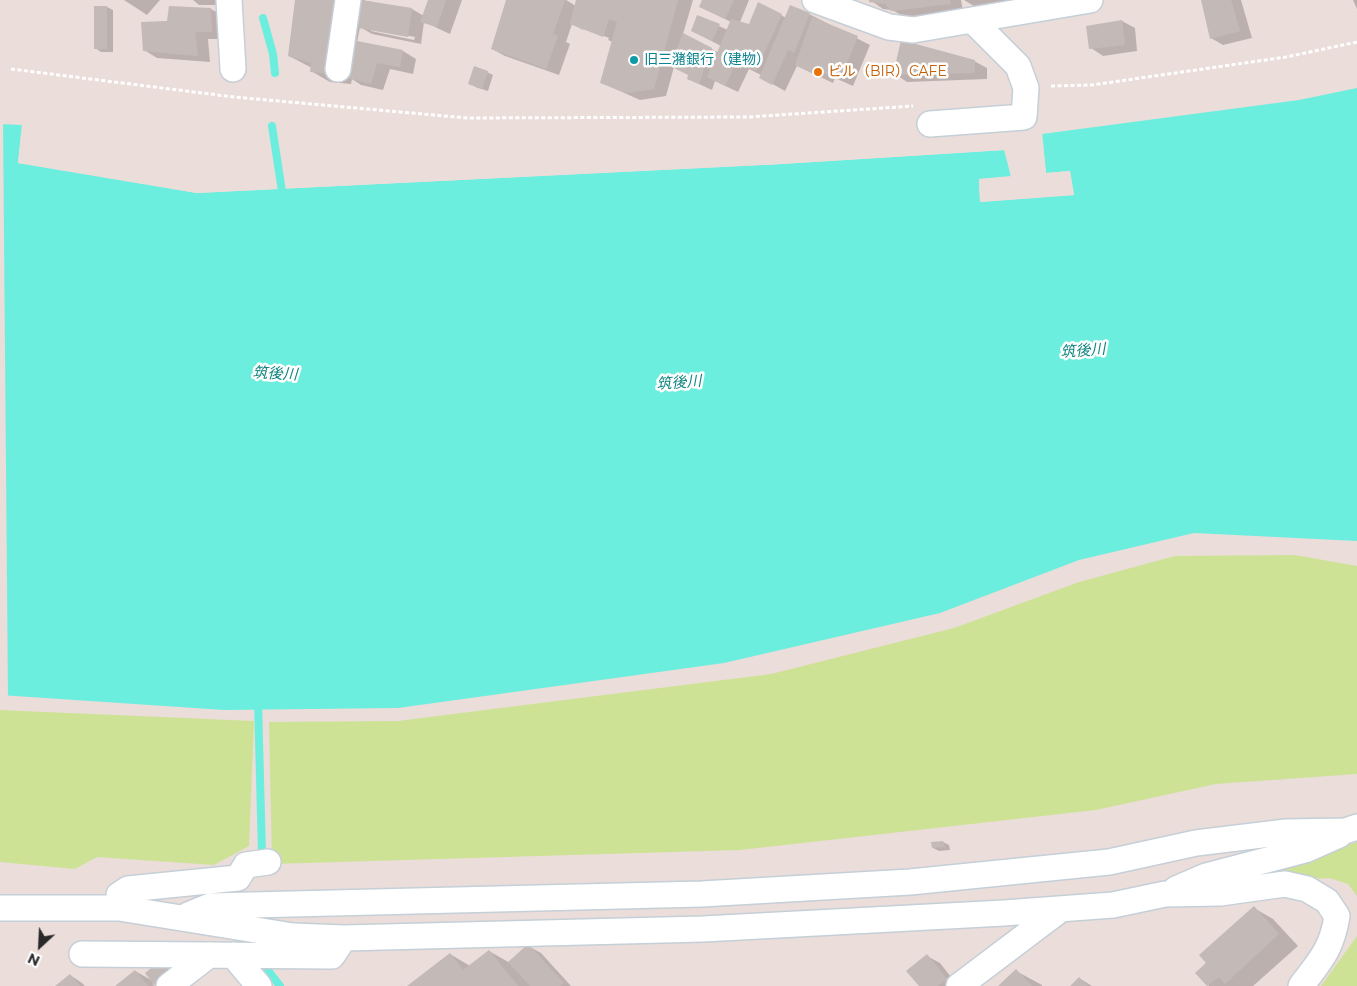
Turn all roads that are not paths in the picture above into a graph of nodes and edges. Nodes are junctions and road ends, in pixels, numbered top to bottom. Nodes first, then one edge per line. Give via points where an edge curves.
1 (230, 0) edge
2 (348, 0) edge
3 (815, 0) edge
4 (1090, 0) edge
5 (974, 22) junction
6 (233, 69) dead end
7 (338, 70) dead end
8 (923, 115) road end
9 (1351, 829) edge
10 (268, 862) dead end
11 (1165, 894) junction
12 (0, 908) edge
13 (119, 908) junction
14 (1061, 909) junction
15 (183, 917) junction
16 (344, 938) junction
17 (82, 954) dead end
18 (221, 955) junction
19 (170, 986) edge
20 (259, 986) edge
21 (959, 986) edge
22 (1301, 986) edge

1 - 6 street
2 - 7 street
3 - 5 street via 889,27 914,30
4 - 5 street
5 - 8 street via 1018,66 1026,88 1024,116
9 - 11 street via 1305,850 1206,876
9 - 15 street via 1286,832 1196,843 1109,862 910,882 702,894 210,906
10 - 13 street via 246,865 238,878 128,889 119,895
11 - 14 street via 1113,905
11 - 22 street via 1220,893 1286,884 1306,889 1327,901 1337,916 1334,937
12 - 13 street
13 - 15 street
14 - 16 street via 704,929
14 - 21 street
15 - 16 street via 293,936
16 - 18 street via 332,956
17 - 18 street
18 - 19 street
18 - 20 street

